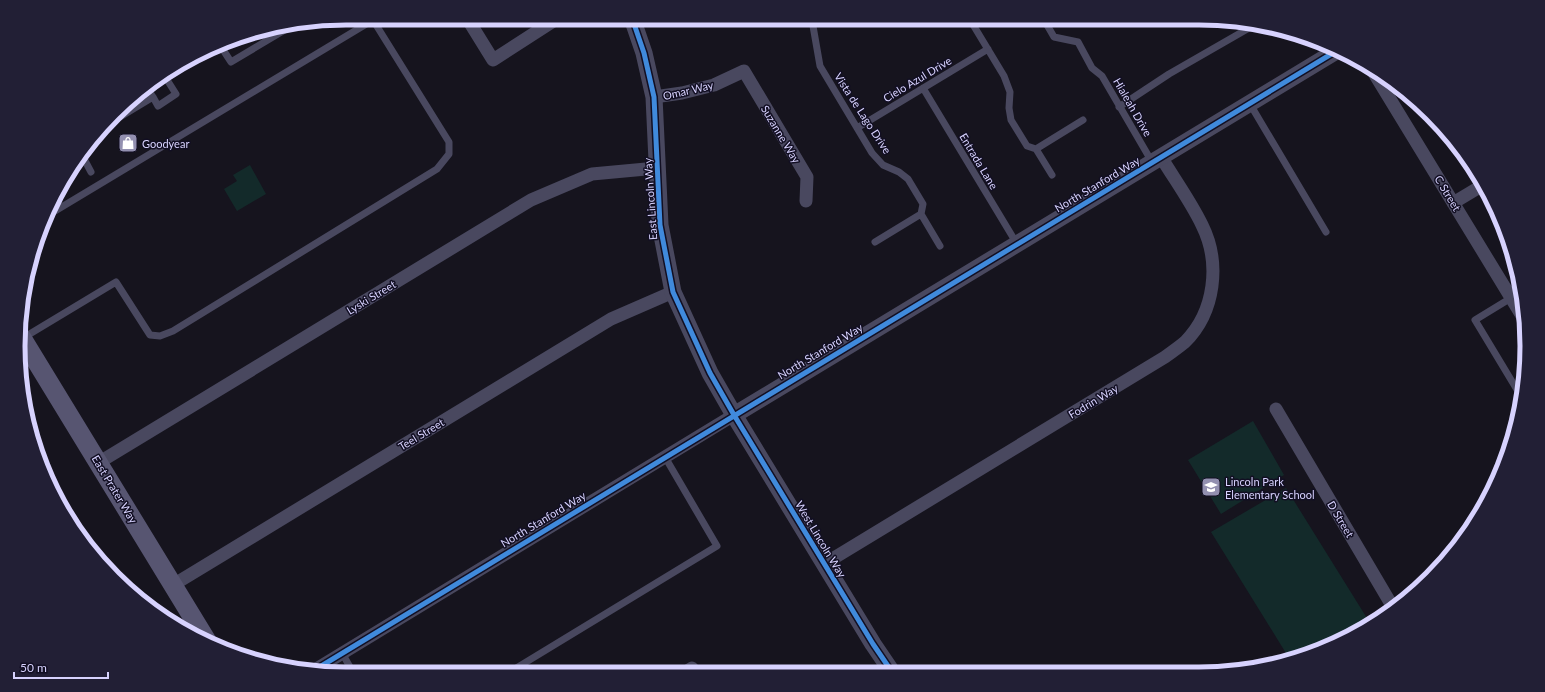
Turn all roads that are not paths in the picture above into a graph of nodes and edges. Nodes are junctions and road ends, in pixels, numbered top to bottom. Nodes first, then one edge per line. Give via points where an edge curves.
1 (365, 25) edge
2 (376, 25) edge
3 (471, 25) edge
4 (547, 25) edge
5 (634, 25) edge
6 (812, 25) edge
7 (974, 25) edge
8 (1046, 25) edge
9 (1247, 29) edge
10 (283, 31) edge
11 (223, 49) edge
12 (988, 49) junction
13 (1332, 54) edge
14 (744, 71) joint
15 (167, 80) edge
16 (1378, 80) edge
17 (923, 88) junction
18 (150, 92) edge
19 (153, 97) junction
20 (654, 98) junction
21 (1250, 104) junction
22 (1119, 107) junction
23 (121, 117) edge
24 (1083, 120) dead end
25 (857, 128) junction
26 (1036, 149) junction
27 (1157, 160) junction
28 (84, 161) edge
29 (657, 168) junction
30 (91, 172) dead end
31 (1052, 175) dead end
32 (1478, 188) edge
33 (806, 201) dead end
34 (1453, 203) junction
35 (55, 211) edge
36 (921, 214) junction
37 (1326, 232) dead end
38 (875, 242) dead end
39 (1017, 244) junction
40 (940, 246) dead end
41 (673, 292) junction
42 (1511, 298) junction
43 (1517, 308) edge
44 (25, 337) edge
45 (25, 342) edge
46 (1517, 389) edge
47 (1276, 409) dead end
48 (734, 415) junction
49 (665, 457) junction
50 (98, 463) junction
51 (824, 564) junction
52 (173, 585) junction
53 (1391, 603) edge
54 (202, 633) edge
55 (342, 653) junction
56 (322, 666) edge
57 (350, 667) edge
58 (519, 667) edge
59 (889, 667) edge

1 - 35 lane
2 - 44 lane via 449,142 449,154 437,168 173,331 160,336 150,335 116,282
3 - 4 street via 493,60
5 - 20 street, East Lincoln Way via 644,53
6 - 25 lane, Vista de Lago Drive via 820,66
7 - 12 lane
8 - 22 lane, Hialeah Drive via 1054,37 1078,42 1092,68 1102,76
9 - 22 lane via 1169,74
10 - 11 lane via 231,62
12 - 17 lane, Cielo Azul Drive
12 - 26 lane via 1010,92 1011,120 1027,146
13 - 21 street, North Stanford Way
14 - 20 street, Omar Way via 714,85
14 - 33 street, Suzanne Way via 807,178
15 - 19 lane via 176,94 158,106
16 - 34 street, C Street
17 - 25 lane, Cielo Azul Drive
17 - 39 lane, Entrada Lane
18 - 19 lane
19 - 23 lane
20 - 29 street, East Lincoln Way
21 - 27 street, North Stanford Way
21 - 37 lane
22 - 27 lane, Hialeah Drive
24 - 26 lane
25 - 36 lane, Vista de Lago Drive via 872,153 883,165 908,179 924,204
26 - 31 lane
27 - 39 street, North Stanford Way
27 - 51 street, Fodrin Way via 1203,226 1211,249 1214,274 1210,299 1200,322 1185,342 1165,357
28 - 30 lane
29 - 41 street, East Lincoln Way via 660,225
29 - 50 street, Lyski Street via 592,174 531,200
32 - 34 street
34 - 42 street, C Street
36 - 38 lane
36 - 40 lane, Vista de Lago Drive
39 - 48 street, North Stanford Way
41 - 48 street, East Lincoln Way via 710,373
41 - 52 street, Teel Street via 611,319
42 - 43 street, C Street
42 - 46 lane via 1475,320
45 - 50 main road, East Prater Way
47 - 53 street, D Street
48 - 49 street, North Stanford Way
48 - 51 street, West Lincoln Way
49 - 55 street, North Stanford Way
49 - 58 lane via 717,546
50 - 52 main road, East Prater Way
51 - 59 street, West Lincoln Way
52 - 54 main road, East Prater Way
55 - 56 street, North Stanford Way
55 - 57 lane

